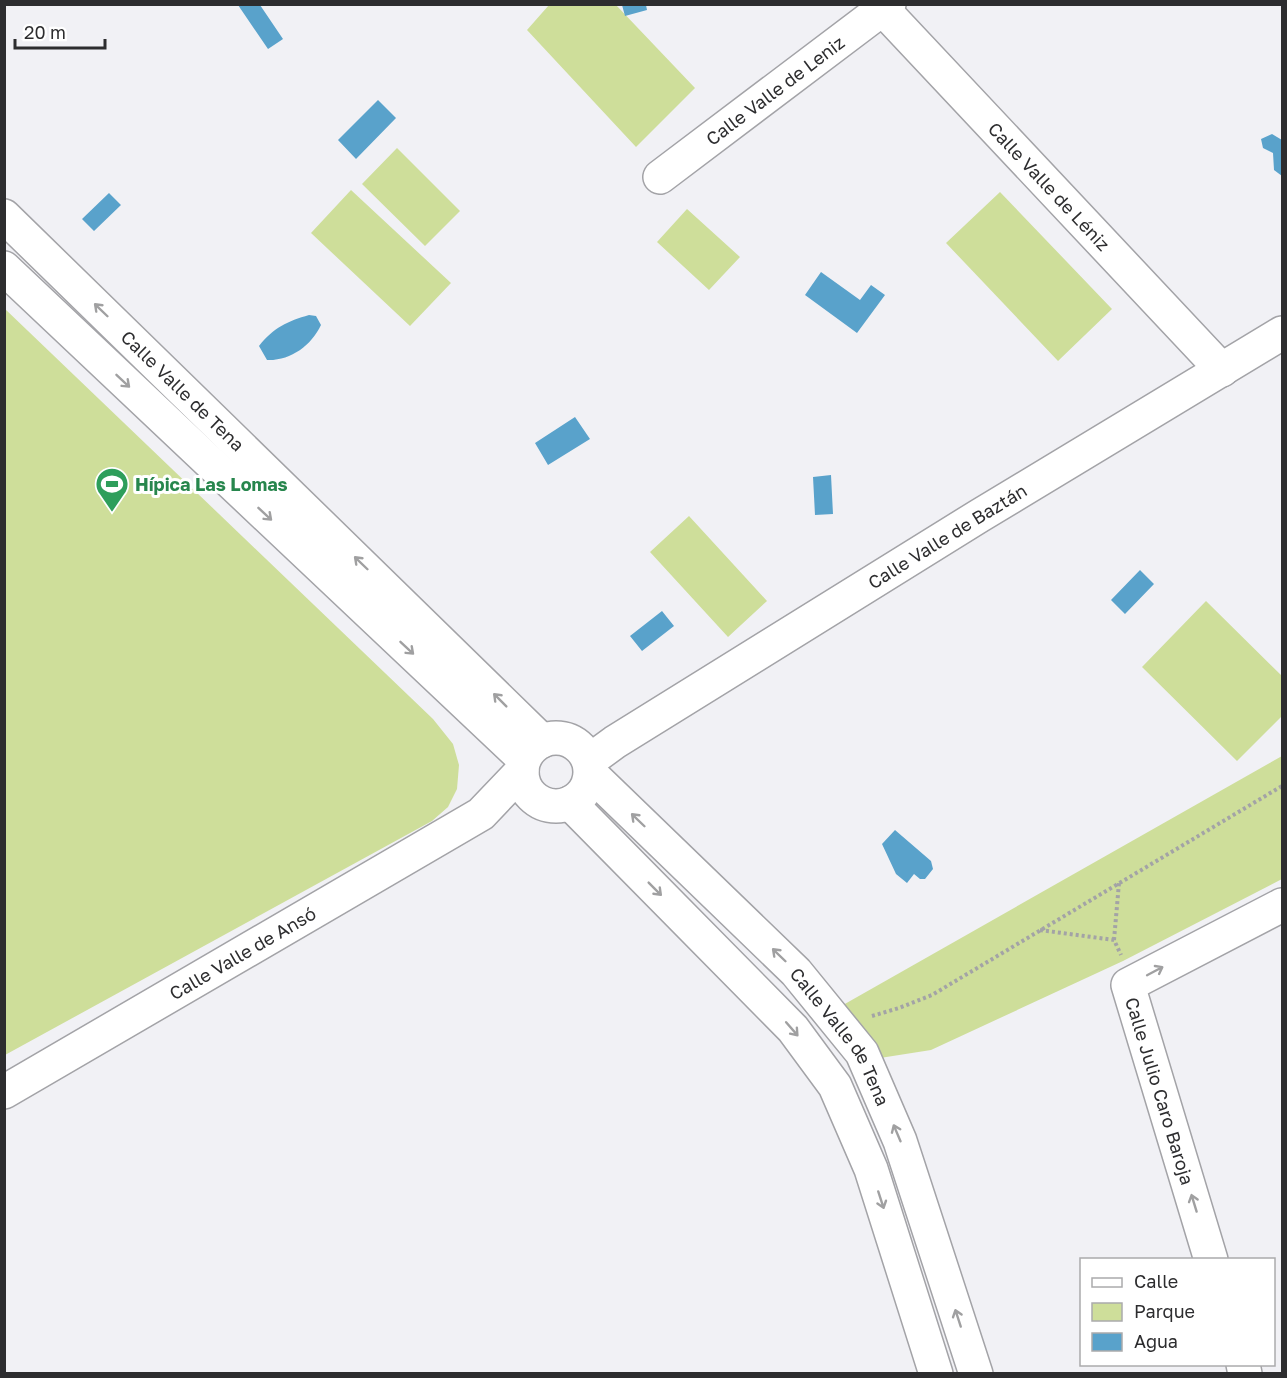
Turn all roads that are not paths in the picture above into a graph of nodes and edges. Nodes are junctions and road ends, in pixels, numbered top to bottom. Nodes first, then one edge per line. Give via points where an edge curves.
1 (883, 6) edge
2 (660, 177) dead end
3 (4, 216) edge
4 (4, 268) edge
5 (1282, 333) edge
6 (1222, 370) junction
7 (530, 757) junction
8 (585, 760) junction
9 (558, 804) junction
10 (481, 814) junction
11 (1282, 905) edge
12 (4, 1092) edge
13 (1210, 1258) edge
14 (936, 1374) edge
15 (976, 1374) edge

1 - 2 street, Calle Valle de Leniz
1 - 6 street, Calle Valle de Léniz
7 -> 3 street, Calle Valle de Tena
4 -> 7 street, Calle Valle de Tena
5 - 6 street, Calle Valle de Baztán
6 - 8 street, Calle Valle de Baztán
7 - 8 street via 553,738 565,738
7 - 9 street via 524,782 529,792 536,799
7 - 10 street, Calle Valle de Ansó
8 - 9 street via 589,783 584,792
15 -> 8 street, Calle Valle de Tena via 900,1141 862,1053 796,972
9 - 10 street, Calle Valle de Ansó
9 -> 14 street, Calle Valle de Tena via 793,1029 835,1086 871,1169
10 - 12 street, Calle Valle de Ansó
13 -> 11 street, Calle Julio Caro Baroja via 1128,985

